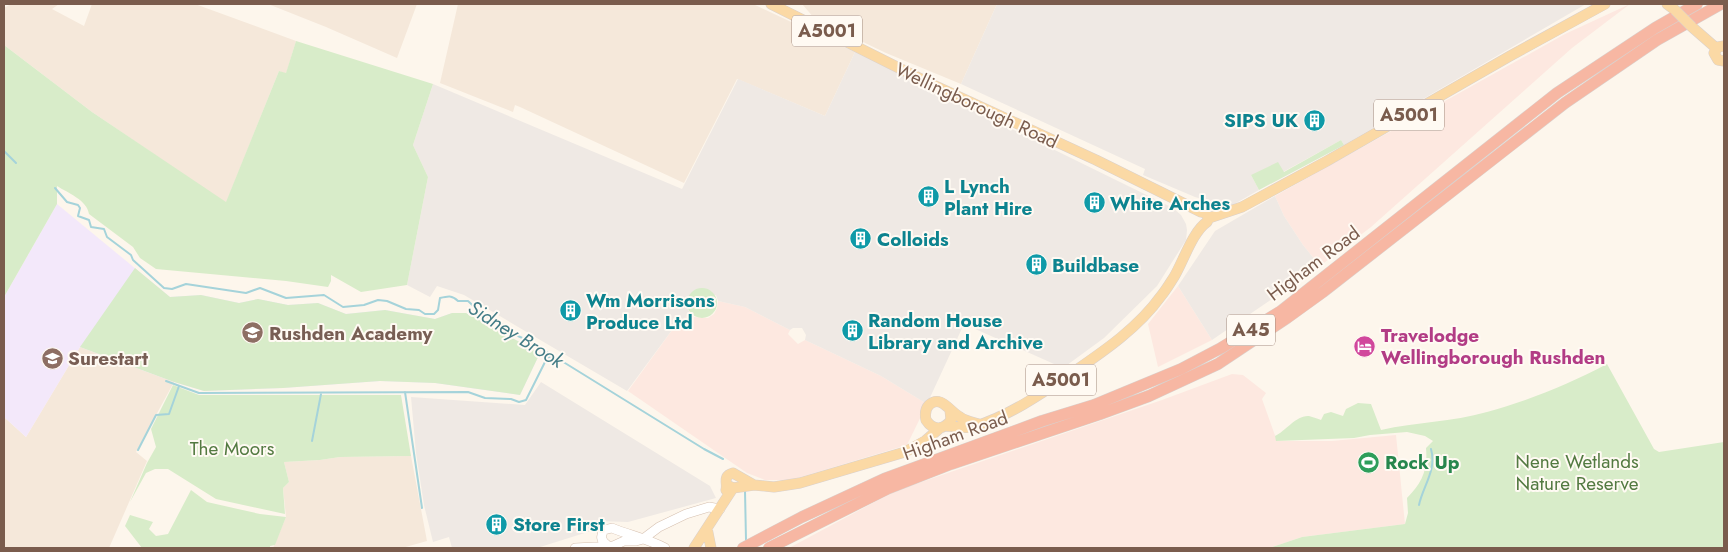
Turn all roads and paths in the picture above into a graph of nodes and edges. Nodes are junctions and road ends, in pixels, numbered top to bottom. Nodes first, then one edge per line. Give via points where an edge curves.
1 (771, 4) edge
2 (1605, 4) edge
3 (1697, 4) edge
4 (1721, 4) edge
5 (1671, 7) edge
6 (1720, 47) edge
7 (1724, 61) edge
8 (1201, 219) junction
9 (950, 410) junction
10 (926, 420) junction
11 (979, 424) junction
12 (943, 427) junction
13 (918, 444) junction
14 (722, 505) junction
15 (659, 527) junction
16 (707, 528) junction
17 (617, 531) junction
18 (630, 534) junction
19 (601, 537) junction
20 (643, 539) junction
21 (618, 542) junction
22 (607, 545) junction
23 (587, 546) junction
24 (575, 548) edge
25 (665, 548) edge
26 (694, 548) edge
27 (711, 548) edge
28 (744, 548) edge
29 (769, 548) edge

1 - 8 main road, Wellingborough Road / A5001 via 929,83 1096,160 1184,205
2 - 8 main road, A5001 via 1242,207
3 - 28 highway, Higham Road / A45 via 1557,93 1281,311 1222,348 1182,369 1094,405 884,479
4 - 29 highway, Higham Road / A45 via 1657,40 1565,103 1323,292 1218,364 1149,396 887,489
5 - 6 main road, bridge
6 - 7 main road via 1714,53 1716,59
8 - 11 main road, A5001 via 1174,277 1160,298 1125,334 1023,404
9 - 10 main road via 943,403 933,403 925,410
9 - 11 main road
9 - 12 main road via 950,420
10 - 12 main road, A5001 via 933,427
10 - 13 main road
11 - 12 main road, A5001 via 966,428
12 - 13 main road
13 - 14 main road via 905,452 800,483 774,487 735,484
14 - 15 main road via 698,510
14 - 16 main road
15 - 18 main road
15 - 20 main road
16 - 26 main road
16 - 27 main road
17 - 18 main road
17 - 19 main road via 607,528
17 - 21 main road
18 - 20 main road
19 - 22 main road
19 - 23 main road
20 - 21 main road
20 - 25 main road
21 - 22 main road via 613,546
22 - 23 main road
23 - 24 main road

